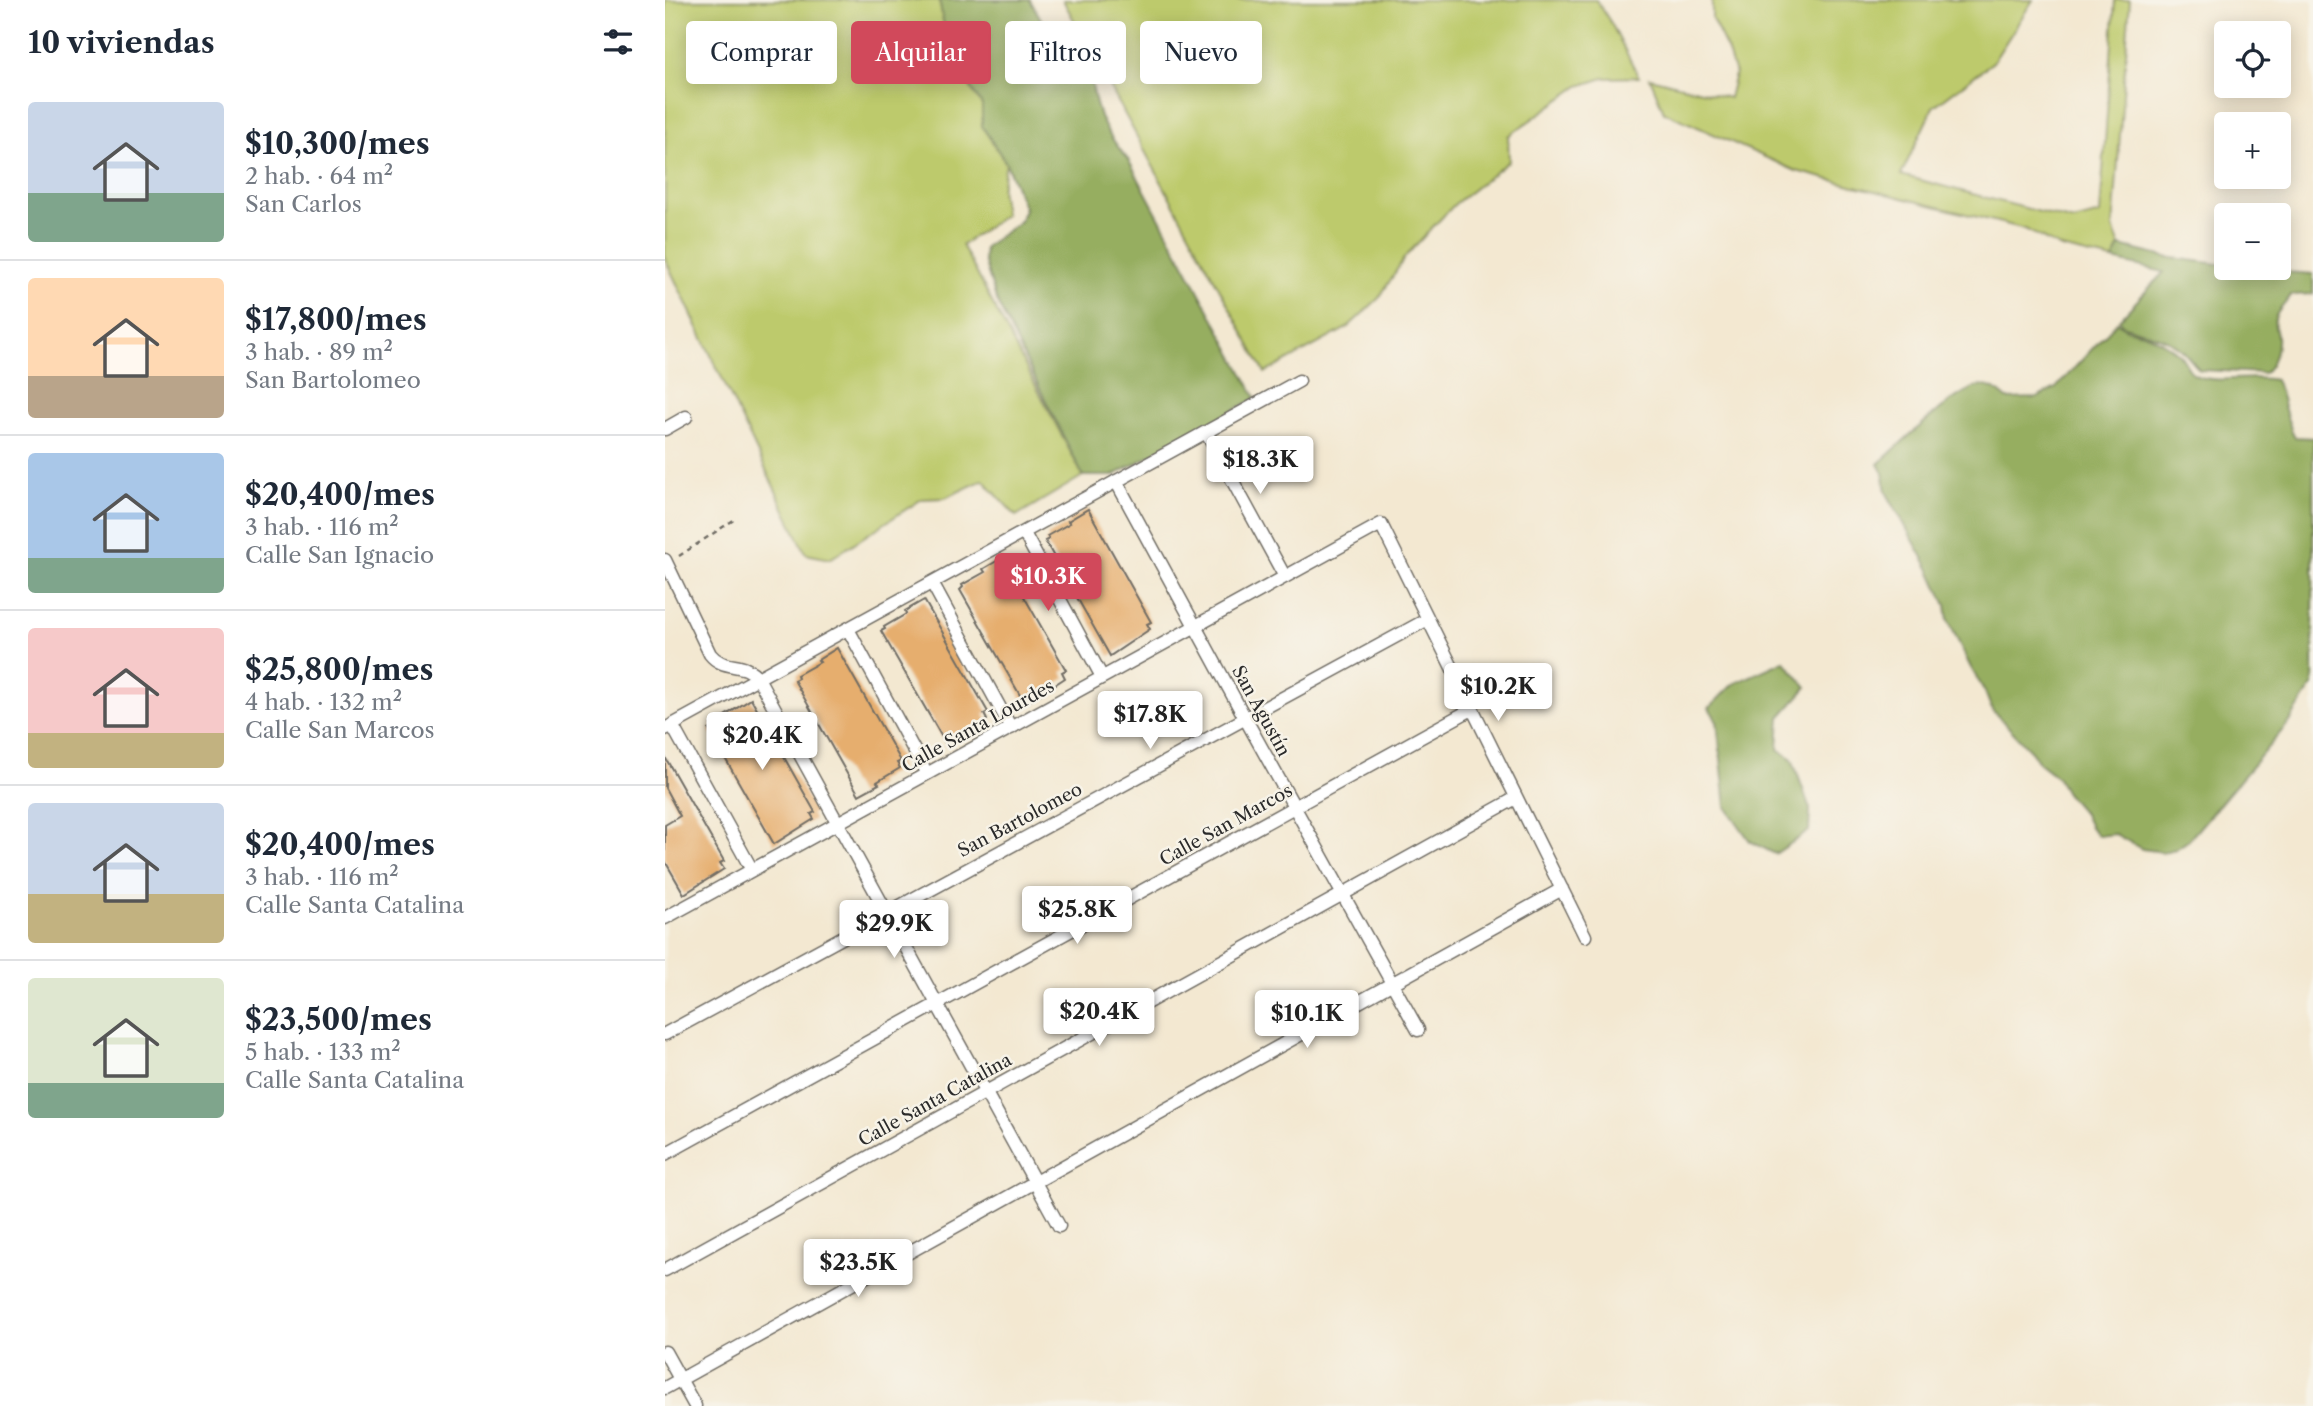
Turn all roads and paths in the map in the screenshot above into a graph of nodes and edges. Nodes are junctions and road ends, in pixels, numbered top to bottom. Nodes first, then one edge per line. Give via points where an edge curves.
1 (1299, 381) dead end
2 (686, 417) dead end
3 (665, 429) edge
4 (1206, 432) junction
5 (1117, 481) junction
6 (735, 519) dead end
7 (1024, 533) junction
8 (666, 563) edge
9 (1285, 577) junction
10 (932, 583) junction
11 (1428, 620) junction
12 (1195, 626) junction
13 (848, 629) junction
14 (1103, 677) junction
15 (758, 678) junction
16 (1472, 709) junction
17 (1245, 718) junction
18 (669, 727) edge
19 (1011, 728) junction
20 (927, 774) junction
21 (1516, 797) junction
22 (1294, 807) junction
23 (838, 823) junction
24 (752, 870) junction
25 (1562, 889) junction
26 (1342, 894) junction
27 (887, 912) junction
28 (665, 918) edge
29 (1585, 936) dead end
30 (1393, 984) junction
31 (937, 1004) junction
32 (1418, 1030) dead end
33 (665, 1034) edge
34 (986, 1092) junction
35 (665, 1154) edge
36 (1035, 1181) junction
37 (1059, 1226) dead end
38 (665, 1270) edge
39 (665, 1352) edge
40 (680, 1380) junction
41 (665, 1388) edge
42 (695, 1406) edge

1 - 4 street
2 - 3 street
4 - 5 street
4 - 9 street
5 - 7 street
5 - 12 street, San Agustín
6 - 8 path
7 - 10 street
7 - 14 street
8 - 15 street via 709,654 716,662 752,669
9 - 11 street, Calle Santa Lourdes via 1381,524
9 - 12 street, Calle Santa Lourdes
10 - 13 street
10 - 19 street
11 - 16 street
11 - 17 street, San Bartolomeo
12 - 14 street, Calle Santa Lourdes
12 - 17 street, San Agustín
13 - 15 street
13 - 20 street
14 - 19 street, Calle Santa Lourdes
15 - 18 street
15 - 23 street
16 - 21 street
16 - 22 street, Calle San Marcos
17 - 22 street, San Agustín
17 - 27 street, San Bartolomeo
18 - 24 street
19 - 20 street, Calle Santa Lourdes
20 - 23 street, Calle Santa Lourdes
21 - 25 street
21 - 26 street, Calle Santa Catalina
22 - 26 street, San Agustín
22 - 31 street, Calle San Marcos
23 - 24 street, Calle Santa Lourdes
23 - 27 street
24 - 28 street, Calle Santa Lourdes
25 - 29 street
25 - 30 street
26 - 30 street, San Agustín
26 - 34 street, Calle Santa Catalina
27 - 31 street
27 - 33 street, San Bartolomeo
30 - 32 street, San Agustín
30 - 36 street
31 - 34 street
31 - 35 street, Calle San Marcos
34 - 36 street
34 - 38 street, Calle Santa Catalina
36 - 37 street
36 - 40 street
39 - 40 street
40 - 41 street
40 - 42 street

